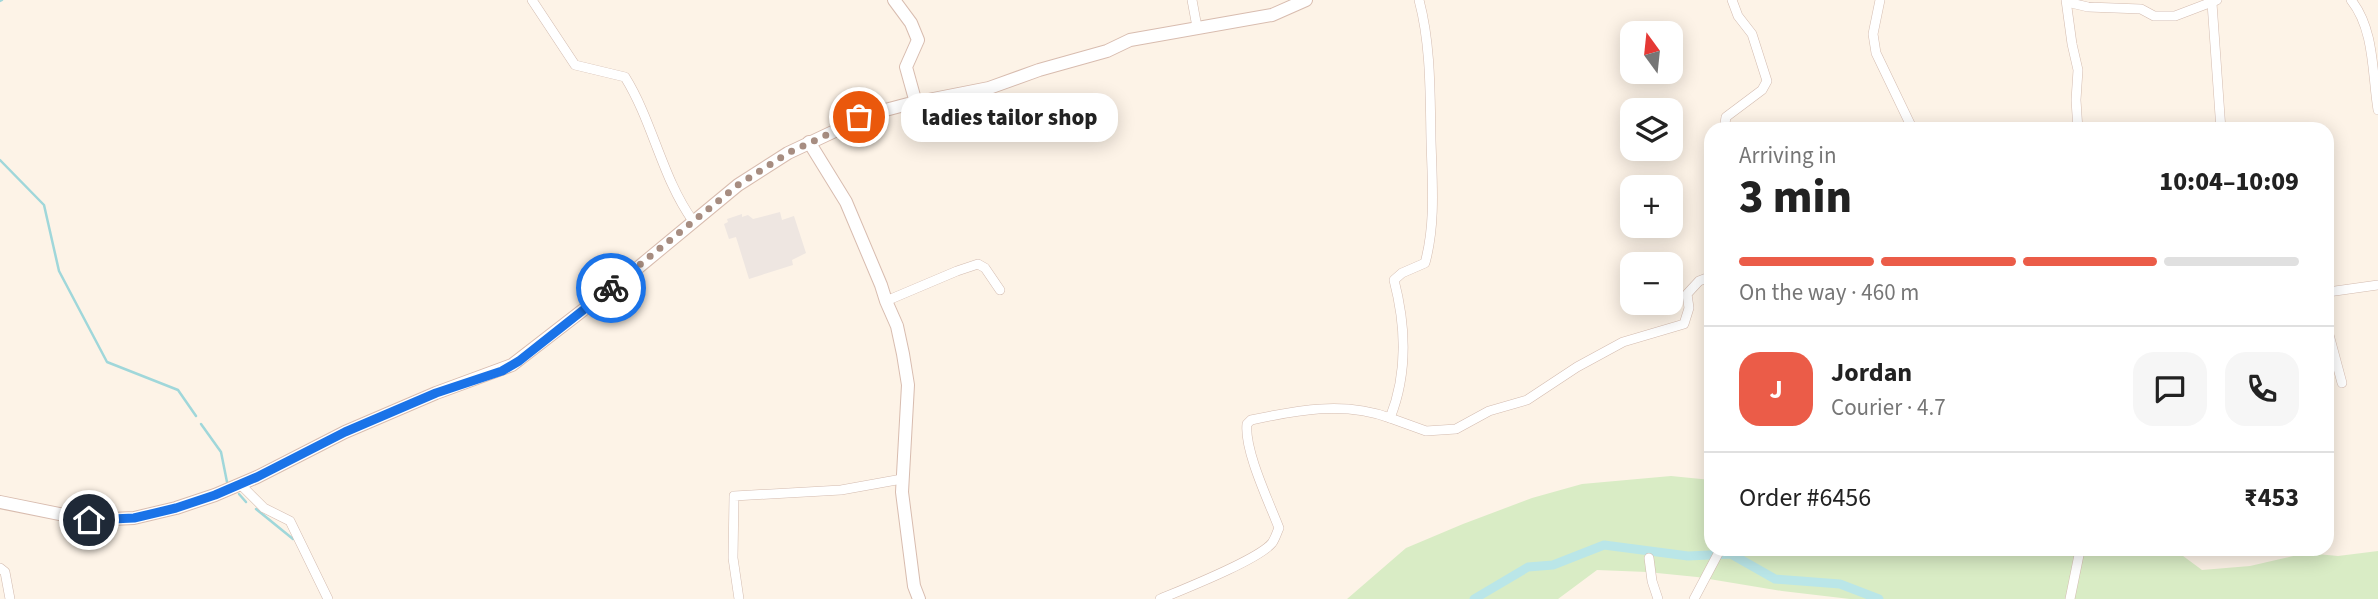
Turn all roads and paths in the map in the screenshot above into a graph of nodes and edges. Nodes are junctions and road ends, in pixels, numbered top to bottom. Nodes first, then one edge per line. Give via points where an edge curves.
1 (532, 0) edge
2 (894, 0) edge
3 (1192, 0) edge
4 (1306, 0) edge
5 (1419, 0) edge
6 (1732, 0) edge
7 (1880, 0) edge
8 (2351, 0) edge
9 (2066, 1) edge
10 (2217, 1) edge
11 (1197, 27) junction
12 (916, 103) junction
13 (2378, 110) edge
14 (1725, 122) edge
15 (1909, 122) edge
16 (2077, 122) edge
17 (2221, 122) edge
18 (809, 142) junction
19 (693, 221) junction
20 (1704, 279) edge
21 (2378, 285) edge
22 (1000, 290) dead end
23 (2334, 291) edge
24 (886, 301) junction
25 (2334, 353) edge
26 (2342, 383) dead end
27 (1390, 418) junction
28 (902, 479) junction
29 (241, 485) junction
30 (0, 502) edge
31 (1716, 556) edge
32 (2079, 556) edge
33 (1650, 558) dead end
34 (0, 568) edge
35 (9, 599) edge
36 (328, 599) edge
37 (739, 599) edge
38 (919, 599) edge
39 (1160, 599) edge
40 (1658, 599) edge
41 (1695, 599) edge
42 (2070, 599) edge

1 - 19 street via 575,65 625,77 679,201
2 - 12 main road via 918,40 906,67
3 - 11 street
4 - 11 main road via 1272,15
5 - 27 street via 1431,106 1430,245 1425,263 1394,280 1405,334 1402,371
6 - 14 street via 1752,34 1767,81
7 - 15 street via 1873,33 1876,53
8 - 13 street via 2368,34
9 - 10 street via 2088,7 2141,9 2154,16 2175,16
9 - 16 street via 2078,70
10 - 17 street
11 - 12 main road via 1130,40 989,88
12 - 18 main road via 859,117
18 - 19 main road via 738,185
18 - 24 main road via 846,202
19 - 29 main road via 502,371 345,432
20 - 27 street via 1687,294 1684,324 1623,342 1527,400 1489,411 1456,429 1426,431
21 - 23 street
22 - 24 street via 978,264
24 - 28 main road via 897,326 908,384
25 - 26 street
27 - 39 street via 1338,408 1251,420 1248,439 1279,528 1273,542
28 - 37 street via 841,490 734,496 733,558
28 - 38 main road
29 - 30 main road via 134,518 89,520
29 - 36 street via 264,508 290,521
31 - 41 street
32 - 42 street
33 - 40 street
34 - 35 street via 5,572

